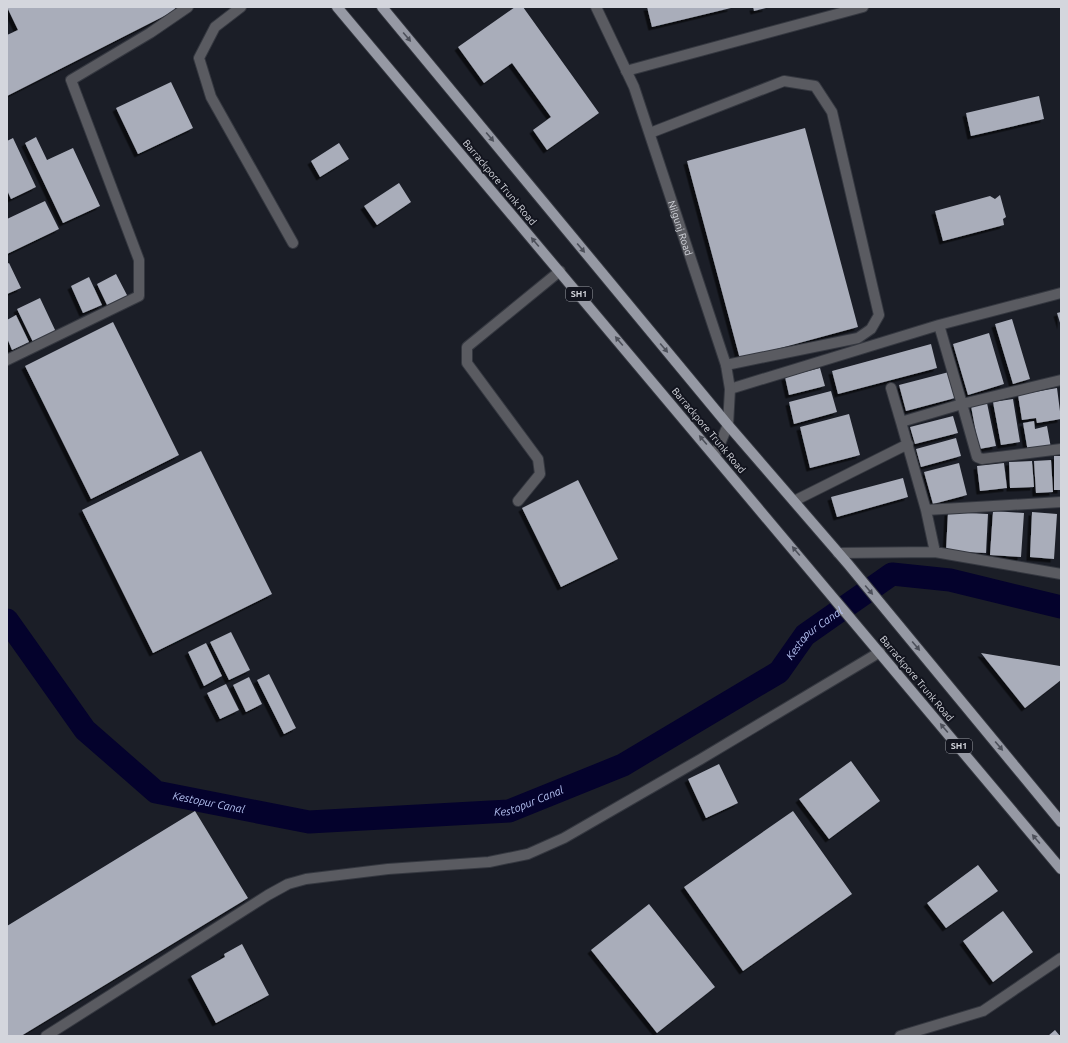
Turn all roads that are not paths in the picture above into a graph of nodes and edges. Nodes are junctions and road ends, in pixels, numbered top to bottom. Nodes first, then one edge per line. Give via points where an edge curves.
1 (188, 7) edge
2 (241, 7) edge
3 (337, 7) edge
4 (382, 7) edge
5 (596, 7) edge
6 (863, 7) edge
7 (626, 71) junction
8 (650, 133) junction
9 (293, 243) dead end
10 (560, 271) junction
11 (1061, 293) edge
12 (939, 325) junction
13 (7, 360) edge
14 (726, 365) junction
15 (1061, 380) edge
16 (891, 388) dead end
17 (730, 389) junction
18 (962, 404) junction
19 (901, 422) junction
20 (728, 426) junction
21 (908, 444) junction
22 (1061, 449) edge
23 (715, 455) junction
24 (518, 501) dead end
25 (794, 501) junction
26 (1061, 502) edge
27 (926, 510) junction
28 (935, 552) junction
29 (838, 553) junction
30 (1061, 574) edge
31 (880, 652) junction
32 (1061, 822) edge
33 (1061, 869) edge
34 (1061, 958) edge
35 (46, 1036) edge
36 (900, 1036) edge

1 - 13 street via 71,80 139,260 139,296
2 - 9 street via 215,27 199,58 211,98
10 -> 3 main road, Barrackpore Trunk Road / SH1
4 -> 20 main road, Barrackpore Trunk Road
5 - 7 street, Nilgunj Road
6 - 7 street
7 - 8 street, Nilgunj Road
8 - 14 street, Nilgunj Road
8 - 14 street via 784,81 815,86 832,112 879,315 871,329 858,338
23 -> 10 main road, Barrackpore Trunk Road / SH1
10 - 24 street via 467,348 467,363 538,459 540,474
11 - 12 street
12 - 17 street
12 - 18 street
14 - 17 street, Nilgunj Road
15 - 18 street
16 - 19 street
17 - 20 street, Nilgunj Road
18 - 19 street
18 - 22 street via 977,457 982,459
19 - 21 street
20 - 23 street, Nilgunj Road
20 - 25 main road, Barrackpore Trunk Road
21 - 25 street
21 - 27 street
31 -> 23 main road, Barrackpore Trunk Road / SH1
25 - 29 main road, Barrackpore Trunk Road
26 - 27 street
27 - 28 street
28 - 29 street
28 - 30 street
29 -> 32 main road, Barrackpore Trunk Road
33 -> 31 main road, Barrackpore Trunk Road / SH1
31 - 35 street via 564,838 528,854 489,862 388,869 306,879 288,884
34 - 36 street via 983,1011

